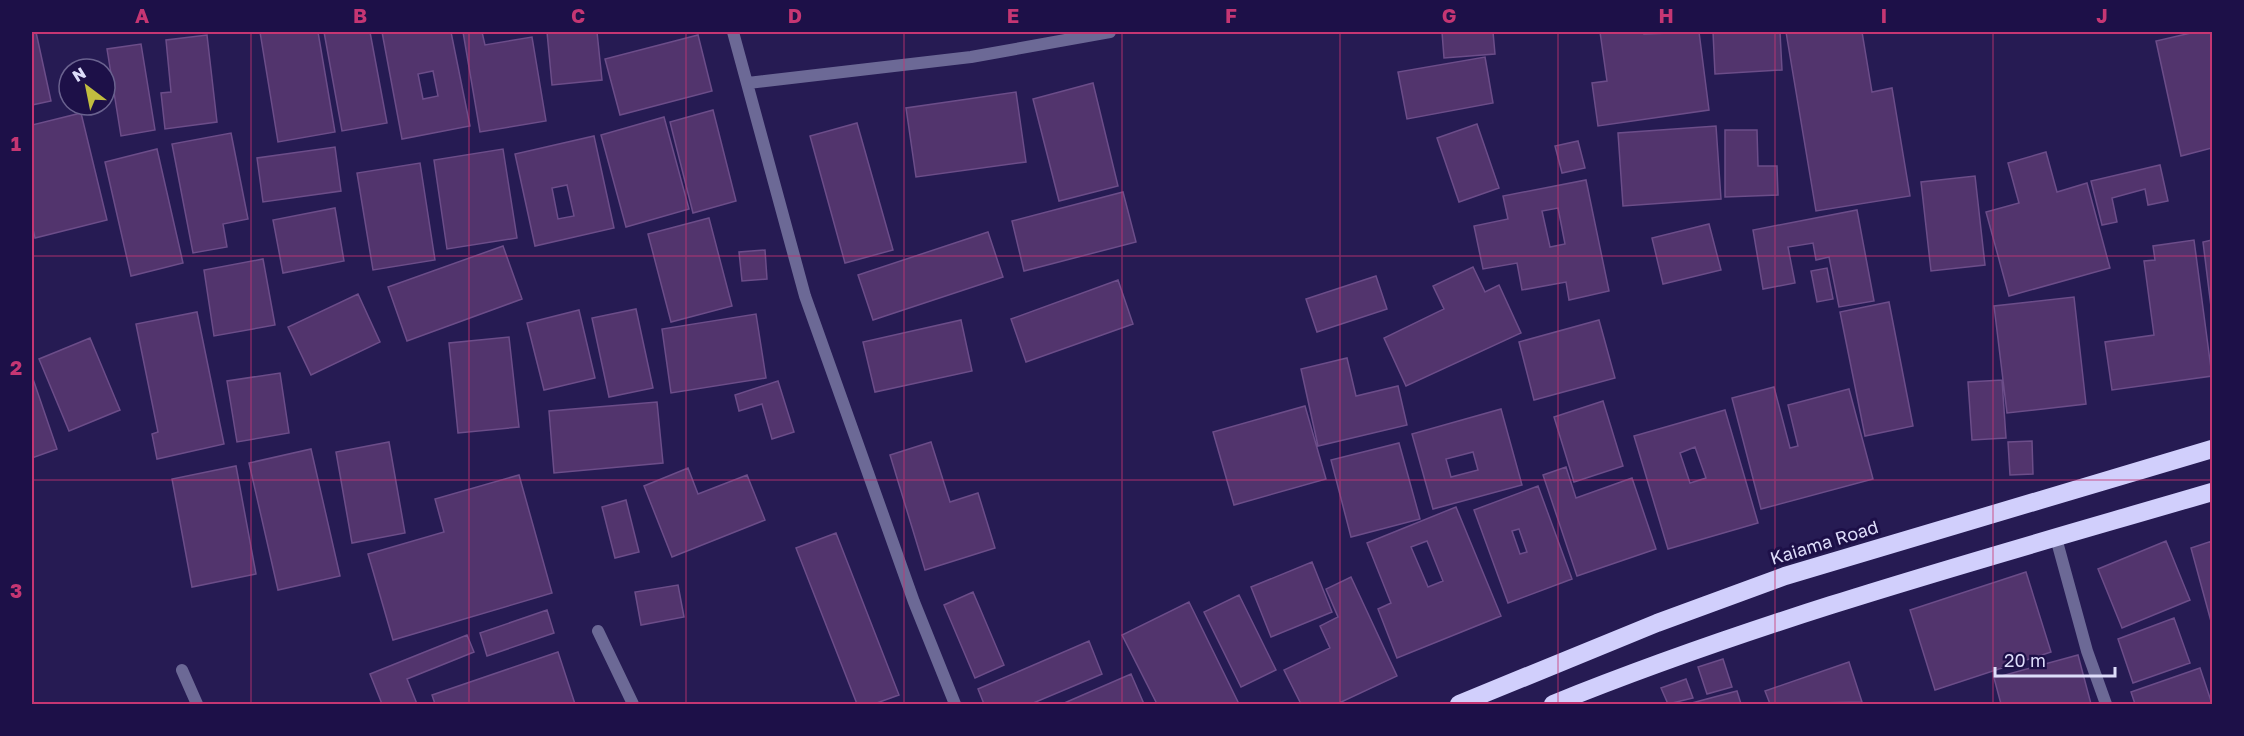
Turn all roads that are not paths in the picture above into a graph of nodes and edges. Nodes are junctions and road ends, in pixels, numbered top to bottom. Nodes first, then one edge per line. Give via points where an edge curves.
1 (733, 32) edge
2 (1110, 32) edge
3 (748, 83) junction
4 (2212, 449) edge
5 (2212, 492) edge
6 (2056, 538) junction
7 (598, 632) dead end
8 (182, 670) dead end
9 (197, 705) edge
10 (633, 705) edge
11 (955, 705) edge
12 (1459, 705) edge
13 (1554, 705) edge
14 (2106, 705) edge

1 - 3 street
2 - 3 street via 971,57
3 - 11 street via 805,296 914,602
4 - 12 highway, Kaiama Road via 1785,576 1657,623
5 - 6 highway
6 - 13 highway via 1778,620
6 - 14 street
7 - 10 street
8 - 9 street

